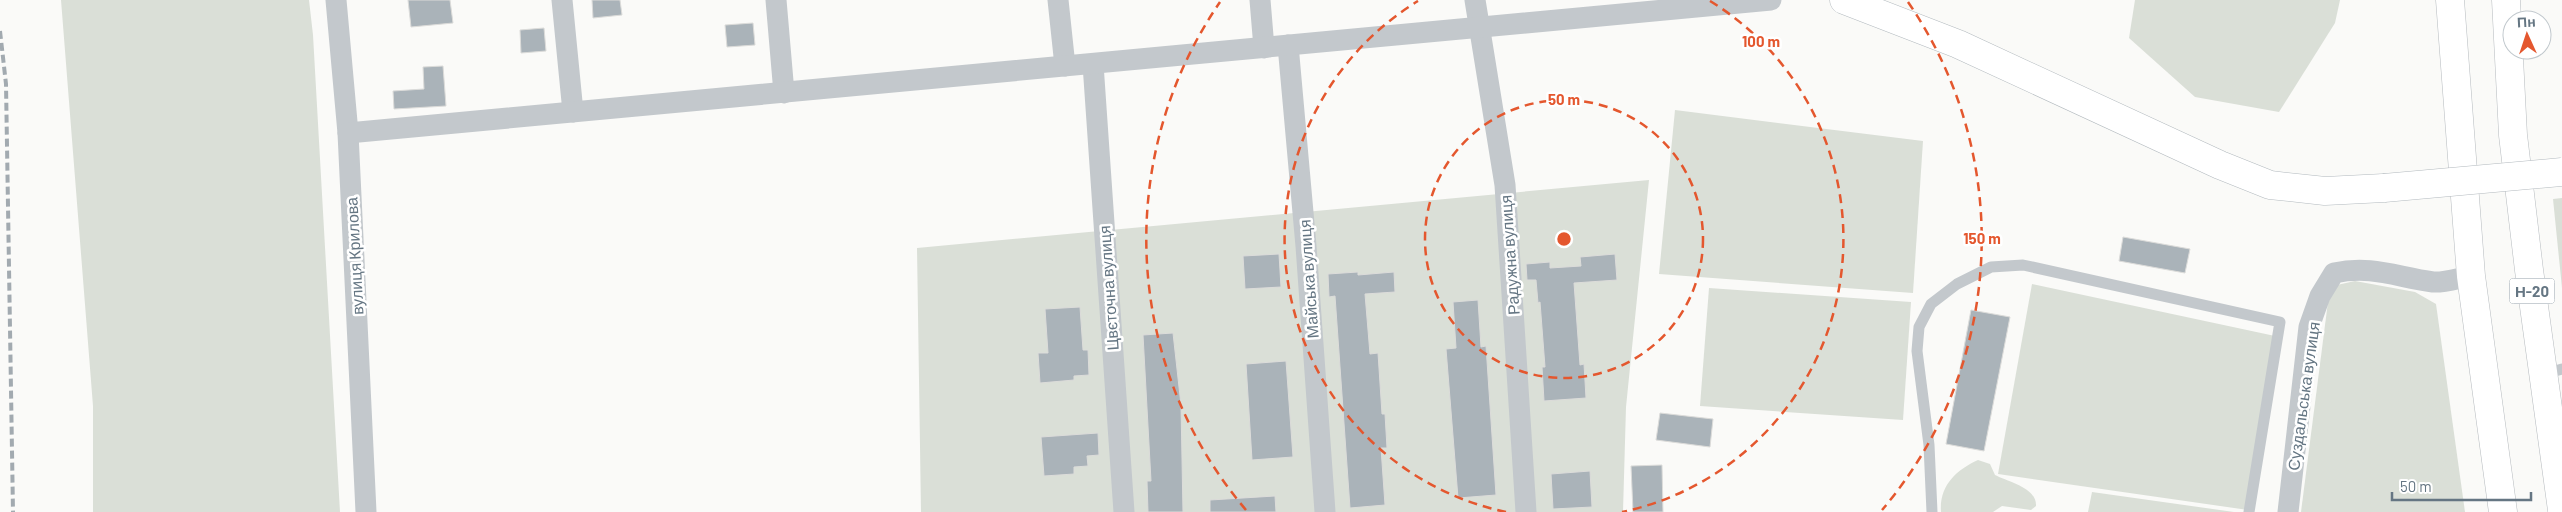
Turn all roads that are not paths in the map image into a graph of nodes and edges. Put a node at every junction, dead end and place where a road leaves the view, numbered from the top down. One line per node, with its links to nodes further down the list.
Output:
1 (336, 0): 19 (street, вулиця Крилова)
2 (562, 0): 18 (street)
3 (776, 0): 17 (street)
4 (1058, 0): 16 (street)
5 (1260, 0): 13 (street)
6 (1475, 0): 11 (street, Радужна вулиця)
7 (1771, 0): 11 (street)
8 (1844, 0): 20 (main road, bridge)
9 (2450, 0): 21 (main road)
10 (2506, 0): 24 (main road, Н-20)
11 (1479, 27): 12 (street); 28 (street, Радужна вулиця)
12 (1288, 45): 13 (street); 27 (street, Майська вулиця)
13 (1264, 48): 15 (street)
14 (2523, 60): 22 (main road)
15 (1093, 64): 16 (street); 26 (street, Цвєточна вулиця)
16 (1065, 66): 17 (street)
17 (784, 93): 18 (street)
18 (573, 112): 19 (street)
19 (348, 133): 25 (street, вулиця Крилова)
20 (2562, 172)
21 (2471, 276): 31 (street, Суздальська вулиця); 32 (main road)
22 (2558, 370): 23 (main road)
23 (2562, 416)
24 (2562, 510)
25 (366, 512)
26 (1124, 512)
27 (1325, 512)
28 (1526, 512)
29 (1932, 512): 30 (lane)
30 (2250, 512)
31 (2288, 512)
32 (2503, 512)

